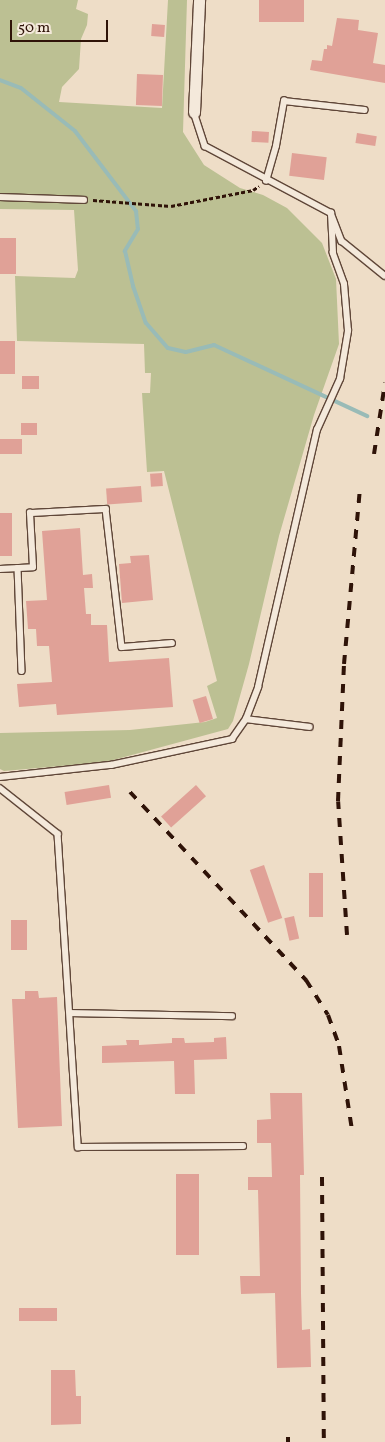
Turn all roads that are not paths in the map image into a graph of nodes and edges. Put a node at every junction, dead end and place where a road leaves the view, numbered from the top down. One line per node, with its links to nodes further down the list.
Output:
1 (199, 0): 3 (street)
2 (364, 110): 4 (lane)
3 (194, 112): 4 (lane)
4 (266, 181): 7 (lane)
5 (0, 197): 6 (lane)
6 (84, 200)
7 (330, 213): 8 (lane); 13 (lane)
8 (385, 276)
9 (18, 568): 10 (lane); 11 (lane); 12 (lane)
10 (0, 569)
11 (172, 643)
12 (22, 671)
13 (246, 718): 14 (lane); 15 (lane)
14 (310, 727)
15 (0, 777)
16 (0, 788): 17 (lane)
17 (71, 1013): 18 (lane); 19 (lane)
18 (232, 1016)
19 (243, 1146)

